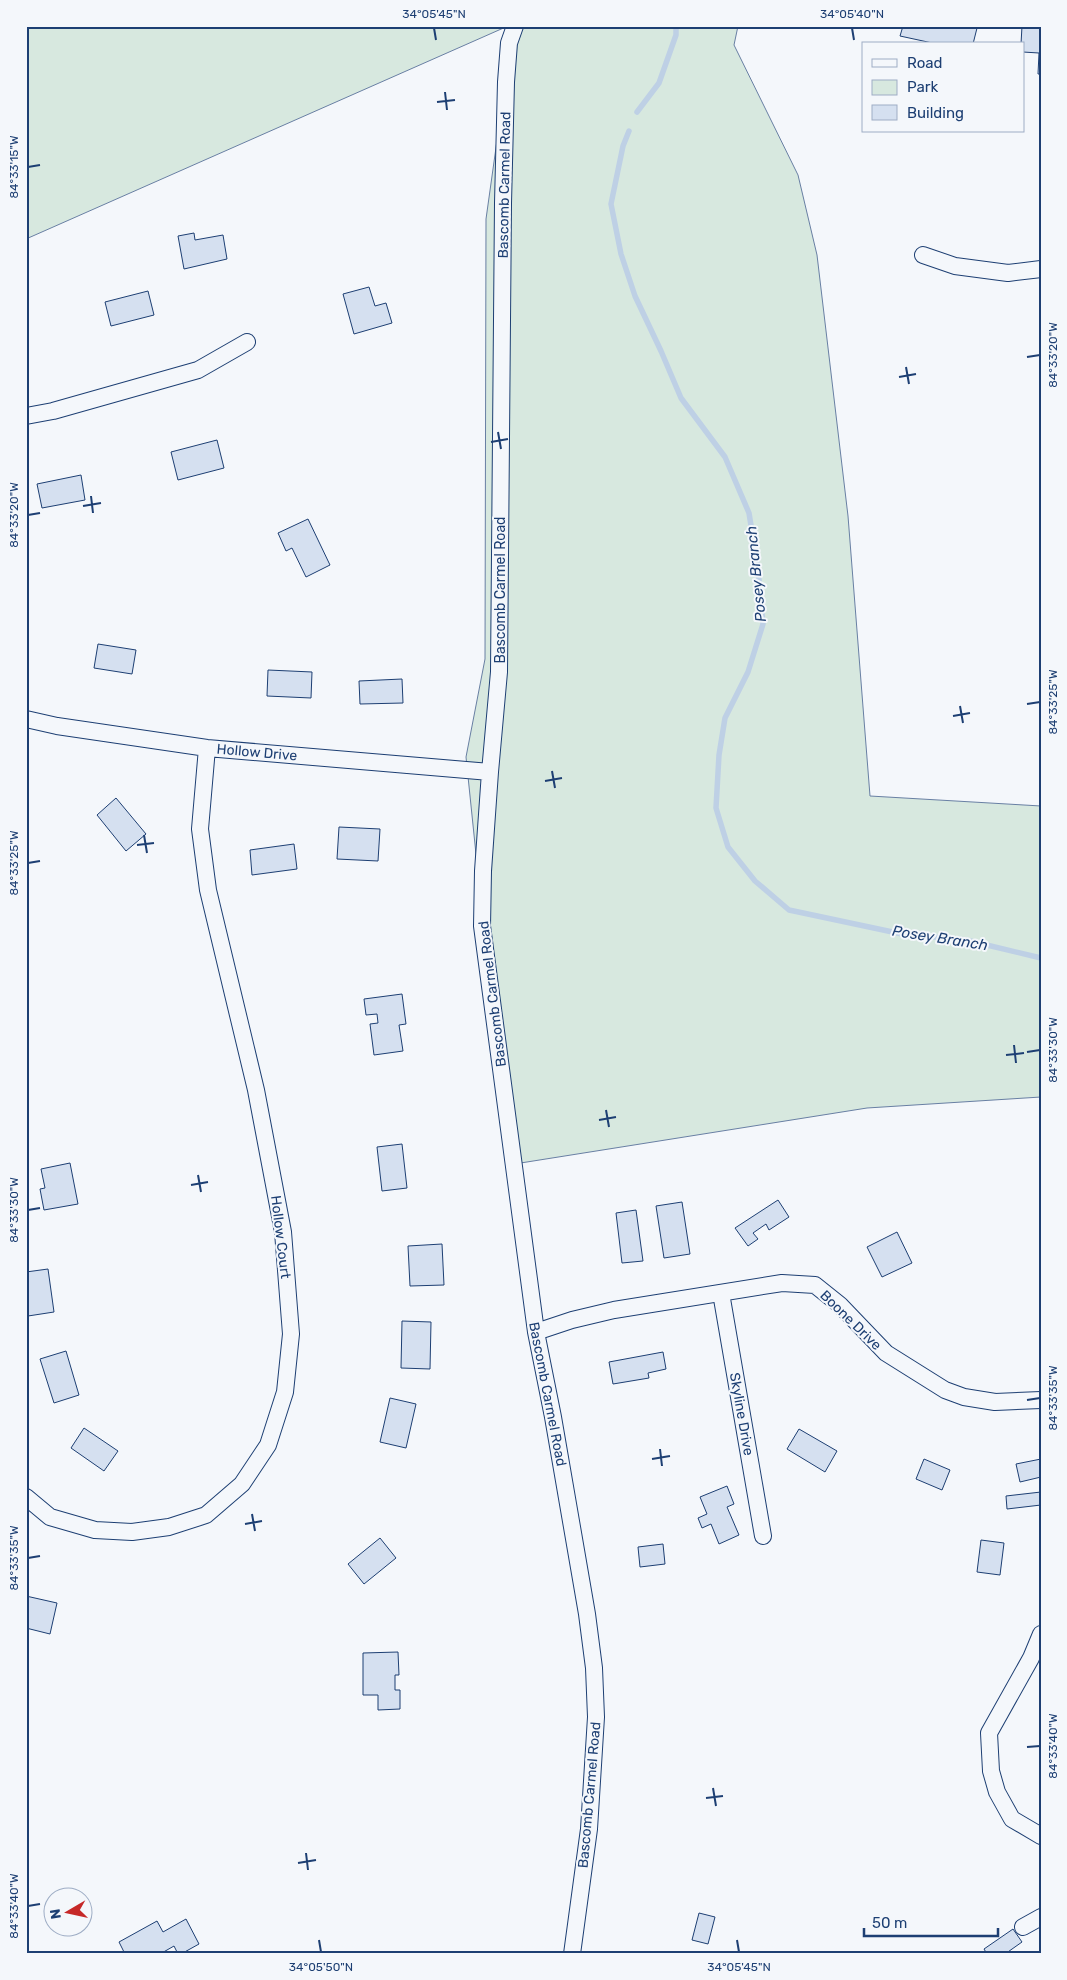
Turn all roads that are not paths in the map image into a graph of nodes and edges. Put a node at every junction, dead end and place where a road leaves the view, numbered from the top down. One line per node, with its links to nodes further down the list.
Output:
1 (515, 26): 8 (street, Bascomb Carmel Road)
2 (923, 255): 3 (street)
3 (1041, 269)
4 (247, 342): 5 (street)
5 (26, 416)
6 (26, 719): 7 (street, Hollow Drive)
7 (207, 748): 8 (street, Hollow Drive); 12 (street, Hollow Court)
8 (490, 772): 10 (street, Bascomb Carmel Road)
9 (721, 1293): 10 (street, Boone Drive); 11 (street, Boone Drive); 13 (street, Skyline Drive)
10 (536, 1332): 18 (street, Bascomb Carmel Road)
11 (1041, 1400)
12 (26, 1497)
13 (763, 1536)
14 (1041, 1634): 15 (street)
15 (1041, 1836)
16 (1041, 1917): 17 (street)
17 (1022, 1927)
18 (572, 1954)

